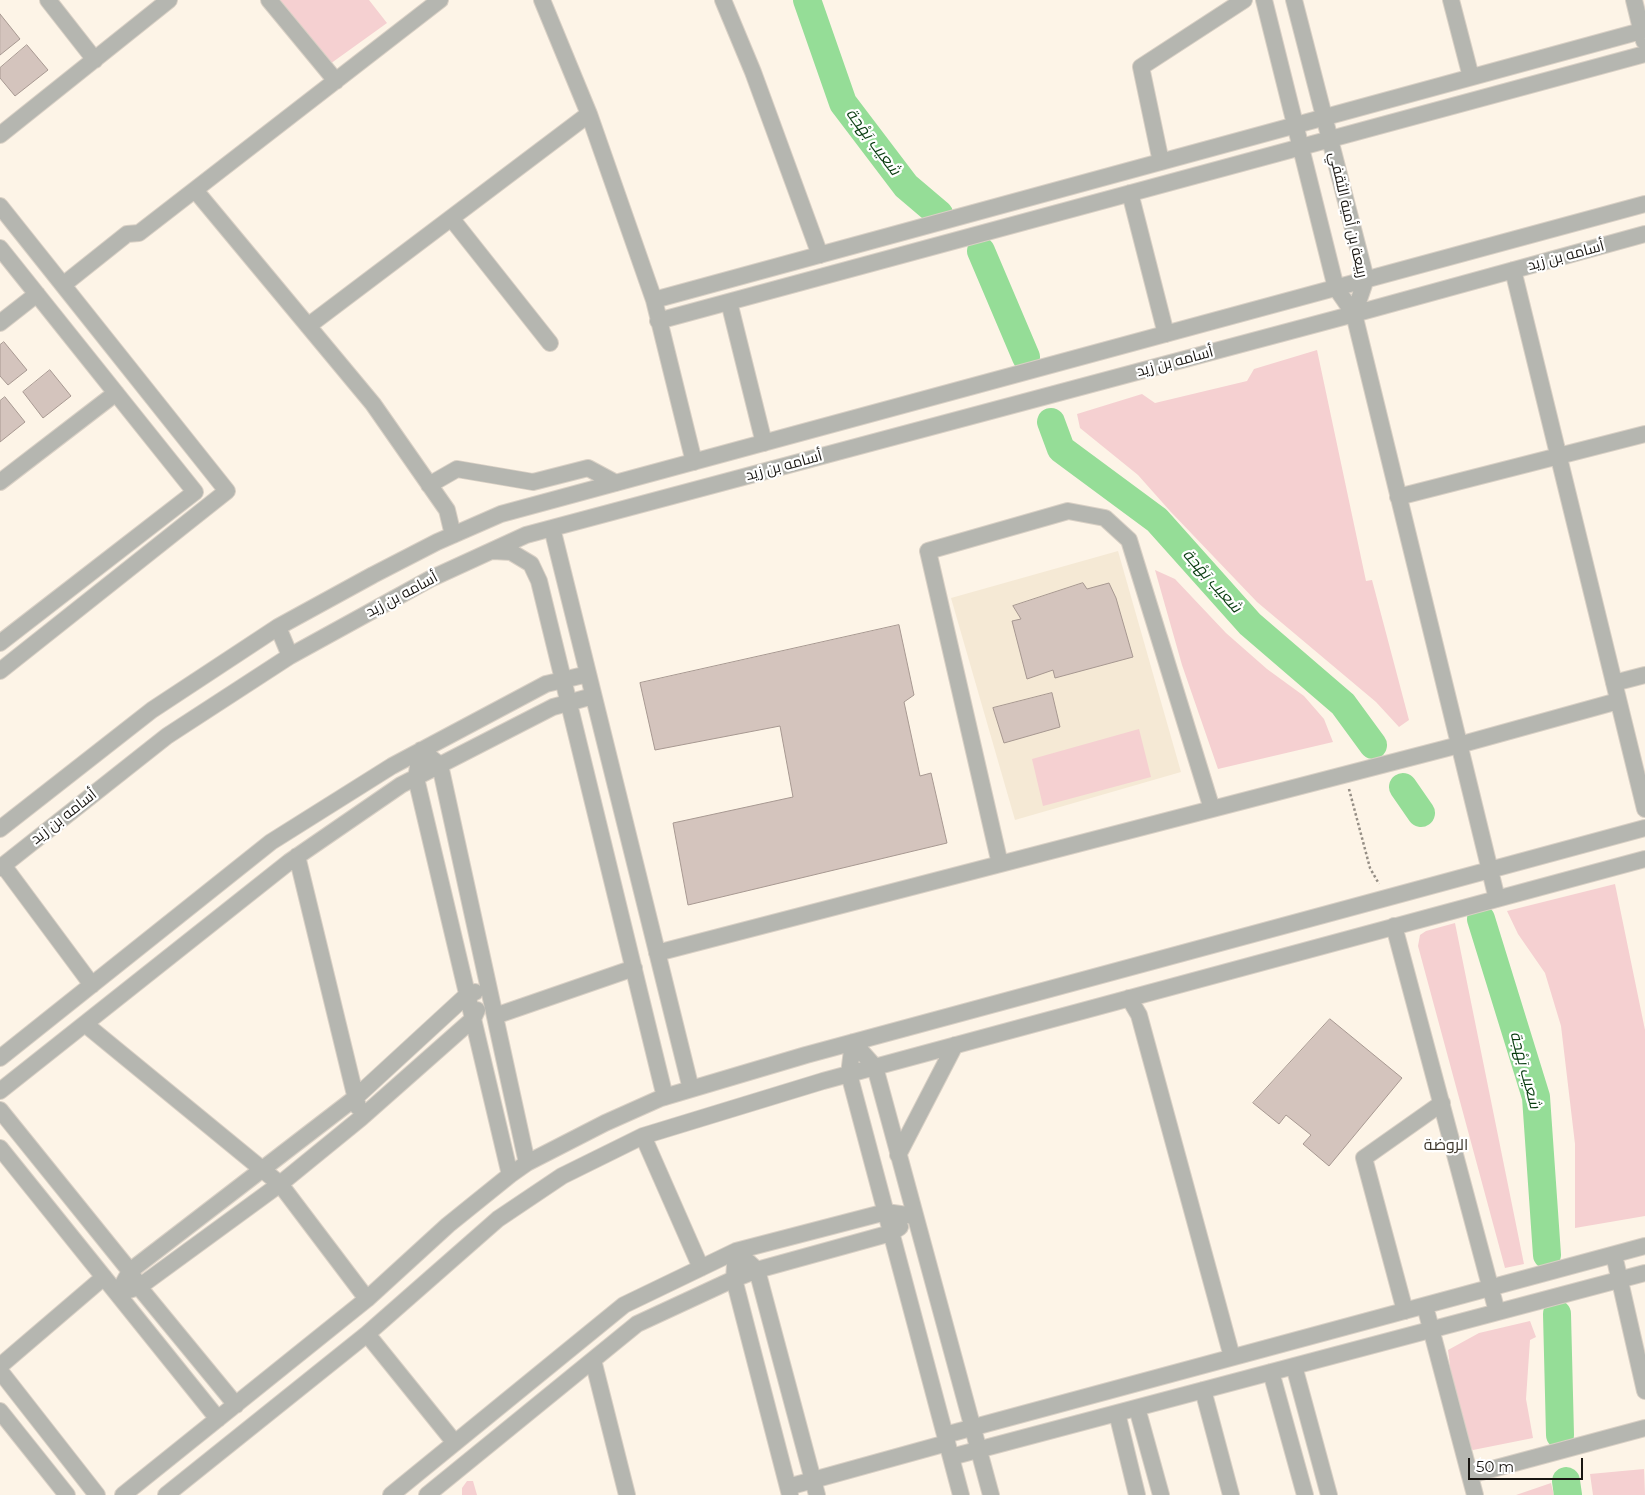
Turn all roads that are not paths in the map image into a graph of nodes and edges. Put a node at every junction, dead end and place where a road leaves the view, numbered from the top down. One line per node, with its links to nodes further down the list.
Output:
1 (48, 0): 14 (street)
2 (169, 0): 14 (street)
3 (269, 0): 16 (street)
4 (440, 0): 16 (street)
5 (542, 0): 17 (street)
6 (723, 0): 31 (street)
7 (1244, 0): 23 (street)
8 (1264, 0): 19 (street, ربيعة بن أمية الثقفي)
9 (1294, 0): 18 (street, ربيعة بن أمية الثقفي)
10 (1451, 0): 15 (street)
11 (1634, 0): 12 (street)
12 (1644, 34): 15 (street)
13 (1645, 54): 21 (street)
14 (94, 60): 20 (street)
15 (1470, 77): 18 (street)
16 (336, 81): 24 (street)
17 (589, 114): 28 (street); 37 (street)
18 (1325, 117): 19 (street); 21 (street, ربيعة بن أمية الثقفي)
19 (1295, 125): 22 (street, ربيعة بن أمية الثقفي); 23 (street)
20 (0, 135)
21 (1331, 140): 22 (street); 33 (street, ربيعة بن أمية الثقفي)
22 (1301, 148): 25 (street); 35 (street, ربيعة بن أمية الثقفي)
23 (1161, 162): 31 (street)
24 (195, 190): 34 (street); 42 (street)
25 (1130, 193): 38 (street); 43 (street)
26 (1645, 204): 33 (street, أسامه بن زيد)
27 (0, 206): 34 (street)
28 (451, 218): 42 (street); 44 (street)
29 (1645, 234): 32 (street, أسامه بن زيد)
30 (0, 248): 36 (street)
31 (820, 255): 37 (street)
32 (1513, 270): 39 (street, أسامه بن زيد); 48 (street)
33 (1366, 279): 35 (street, أسامه بن زيد); 39 (street, ربيعة بن أمية الثقفي)
34 (63, 285): 60 (street)
35 (1336, 288): 39 (street, ربيعة بن أمية الثقفي); 43 (street, أسامه بن زيد)
36 (37, 294): 41 (street); 45 (street)
37 (654, 300): 40 (street)
38 (728, 302): 40 (street); 47 (street)
39 (1354, 314): 53 (street); 54 (street, أسامه بن زيد)
40 (658, 320): 49 (street)
41 (0, 323)
42 (308, 326): 52 (street)
43 (1166, 334): 47 (street, أسامه بن زيد)
44 (550, 343)
45 (116, 394): 50 (street); 58 (street)
46 (1645, 434): 48 (street)
47 (764, 443): 49 (street, أسامه بن زيد)
48 (1558, 456): 53 (street); 64 (street)
49 (694, 462): 51 (street, أسامه بن زيد)
50 (0, 482)
51 (616, 483): 52 (street); 55 (street, أسامه بن زيد)
52 (429, 485): 55 (street)
53 (1398, 497): 68 (street)
54 (552, 528): 56 (street, أسامه بن زيد); 61 (street)
55 (453, 535): 57 (street, أسامه بن زيد)
56 (491, 551): 59 (street, أسامه بن زيد); 63 (street)
57 (278, 627): 59 (street); 75 (street, أسامه بن زيد)
58 (0, 643)
59 (290, 656): 79 (street, أسامه بن زيد)
60 (0, 671)
61 (588, 674): 63 (street); 65 (street)
62 (1645, 675): 64 (street)
63 (563, 680): 67 (street); 69 (street)
64 (1614, 683): 66 (street)
65 (593, 696): 67 (street); 83 (street)
66 (1618, 701): 68 (street); 73 (street)
67 (569, 703): 70 (street); 84 (street)
68 (1459, 745): 72 (street); 80 (street)
69 (421, 750): 70 (street); 71 (street); 85 (street)
70 (440, 765): 71 (street); 86 (street)
71 (416, 778): 76 (street); 87 (street)
72 (1212, 809): 78 (street); 78 (street)
73 (1645, 809)
74 (1645, 828): 80 (street)
75 (0, 829)
76 (297, 856): 91 (street); 100 (street)
77 (1645, 858): 81 (street)
78 (1000, 864): 83 (street)
79 (2, 866): 85 (street)
80 (1489, 871): 81 (street); 92 (street)
81 (1497, 898): 82 (street)
82 (1394, 926): 88 (street); 101 (street)
83 (657, 953): 97 (street)
84 (634, 968): 89 (street); 99 (street)
85 (92, 985): 94 (street)
86 (488, 987): 87 (street); 89 (street); 90 (street)
87 (467, 995): 90 (street); 100 (street)
88 (1129, 998): 93 (street); 133 (street)
89 (494, 1016): 107 (street)
90 (473, 1019): 103 (street); 109 (street)
91 (85, 1024): 98 (street); 108 (street)
92 (853, 1042): 95 (street); 96 (street); 97 (street)
93 (955, 1045): 95 (street); 106 (street)
94 (0, 1058)
95 (875, 1067): 96 (street); 106 (street)
96 (849, 1074): 104 (street); 111 (street)
97 (690, 1089): 99 (street)
98 (0, 1091)
99 (665, 1097): 107 (street)
100 (355, 1098): 103 (street); 108 (street)
101 (1442, 1103): 125 (street); 129 (street)
102 (0, 1110): 119 (street)
103 (361, 1118): 110 (street)
104 (643, 1136): 117 (street); 132 (street)
105 (0, 1148): 121 (street)
106 (898, 1154): 112 (street)
107 (527, 1163): 109 (street)
108 (262, 1169): 110 (street); 119 (street)
109 (510, 1175): 127 (street)
110 (280, 1184): 124 (street); 127 (street)
111 (886, 1212): 112 (street); 113 (street); 115 (street)
112 (914, 1216): 113 (street); 146 (street)
113 (891, 1233): 118 (street); 149 (street)
114 (1645, 1246): 116 (street)
115 (736, 1251): 117 (street); 118 (street); 122 (street)
116 (1614, 1254): 123 (street); 125 (street)
117 (701, 1268): 148 (street)
118 (757, 1270): 122 (street); 152 (street)
119 (130, 1271): 124 (street); 126 (street)
120 (1645, 1273): 123 (street)
121 (104, 1277): 126 (street); 135 (street)
122 (734, 1279): 134 (street); 153 (street)
123 (1619, 1280): 130 (street); 140 (street)
124 (139, 1287): 126 (street); 141 (street)
125 (1491, 1288): 128 (street); 130 (street)
126 (118, 1293): 145 (street)
127 (367, 1299): 141 (street)
128 (1425, 1306): 129 (street); 131 (street)
129 (1405, 1311): 133 (street)
130 (1497, 1312): 131 (street)
131 (1431, 1330): 136 (street); 151 (street)
132 (367, 1334): 148 (street); 157 (street)
133 (1232, 1357): 146 (street)
134 (593, 1360): 159 (street); 160 (street)
135 (0, 1366)
136 (1294, 1366): 138 (street); 167 (street)
137 (0, 1371): 155 (street)
138 (1271, 1372): 139 (street); 166 (street)
139 (1203, 1390): 142 (street); 165 (street)
140 (1645, 1391)
141 (236, 1405): 145 (street)
142 (1138, 1408): 144 (street); 164 (street)
143 (0, 1411): 154 (street)
144 (1117, 1413): 150 (street); 163 (street)
145 (218, 1419): 156 (street)
146 (972, 1427): 149 (street); 150 (street)
147 (1645, 1428): 151 (street)
148 (455, 1443): 158 (street)
149 (948, 1445): 150 (street); 152 (street); 161 (street)
150 (978, 1450): 162 (street)
151 (1470, 1475): 168 (street)
152 (815, 1488): 153 (street)
153 (789, 1491)
154 (66, 1495)
155 (97, 1495)
156 (124, 1495)
157 (166, 1495)
158 (391, 1495)
159 (427, 1495)
160 (627, 1495)
161 (961, 1495)
162 (991, 1495)
163 (1137, 1495)
164 (1161, 1495)
165 (1231, 1495)
166 (1305, 1495)
167 (1329, 1495)
168 (1475, 1495)

